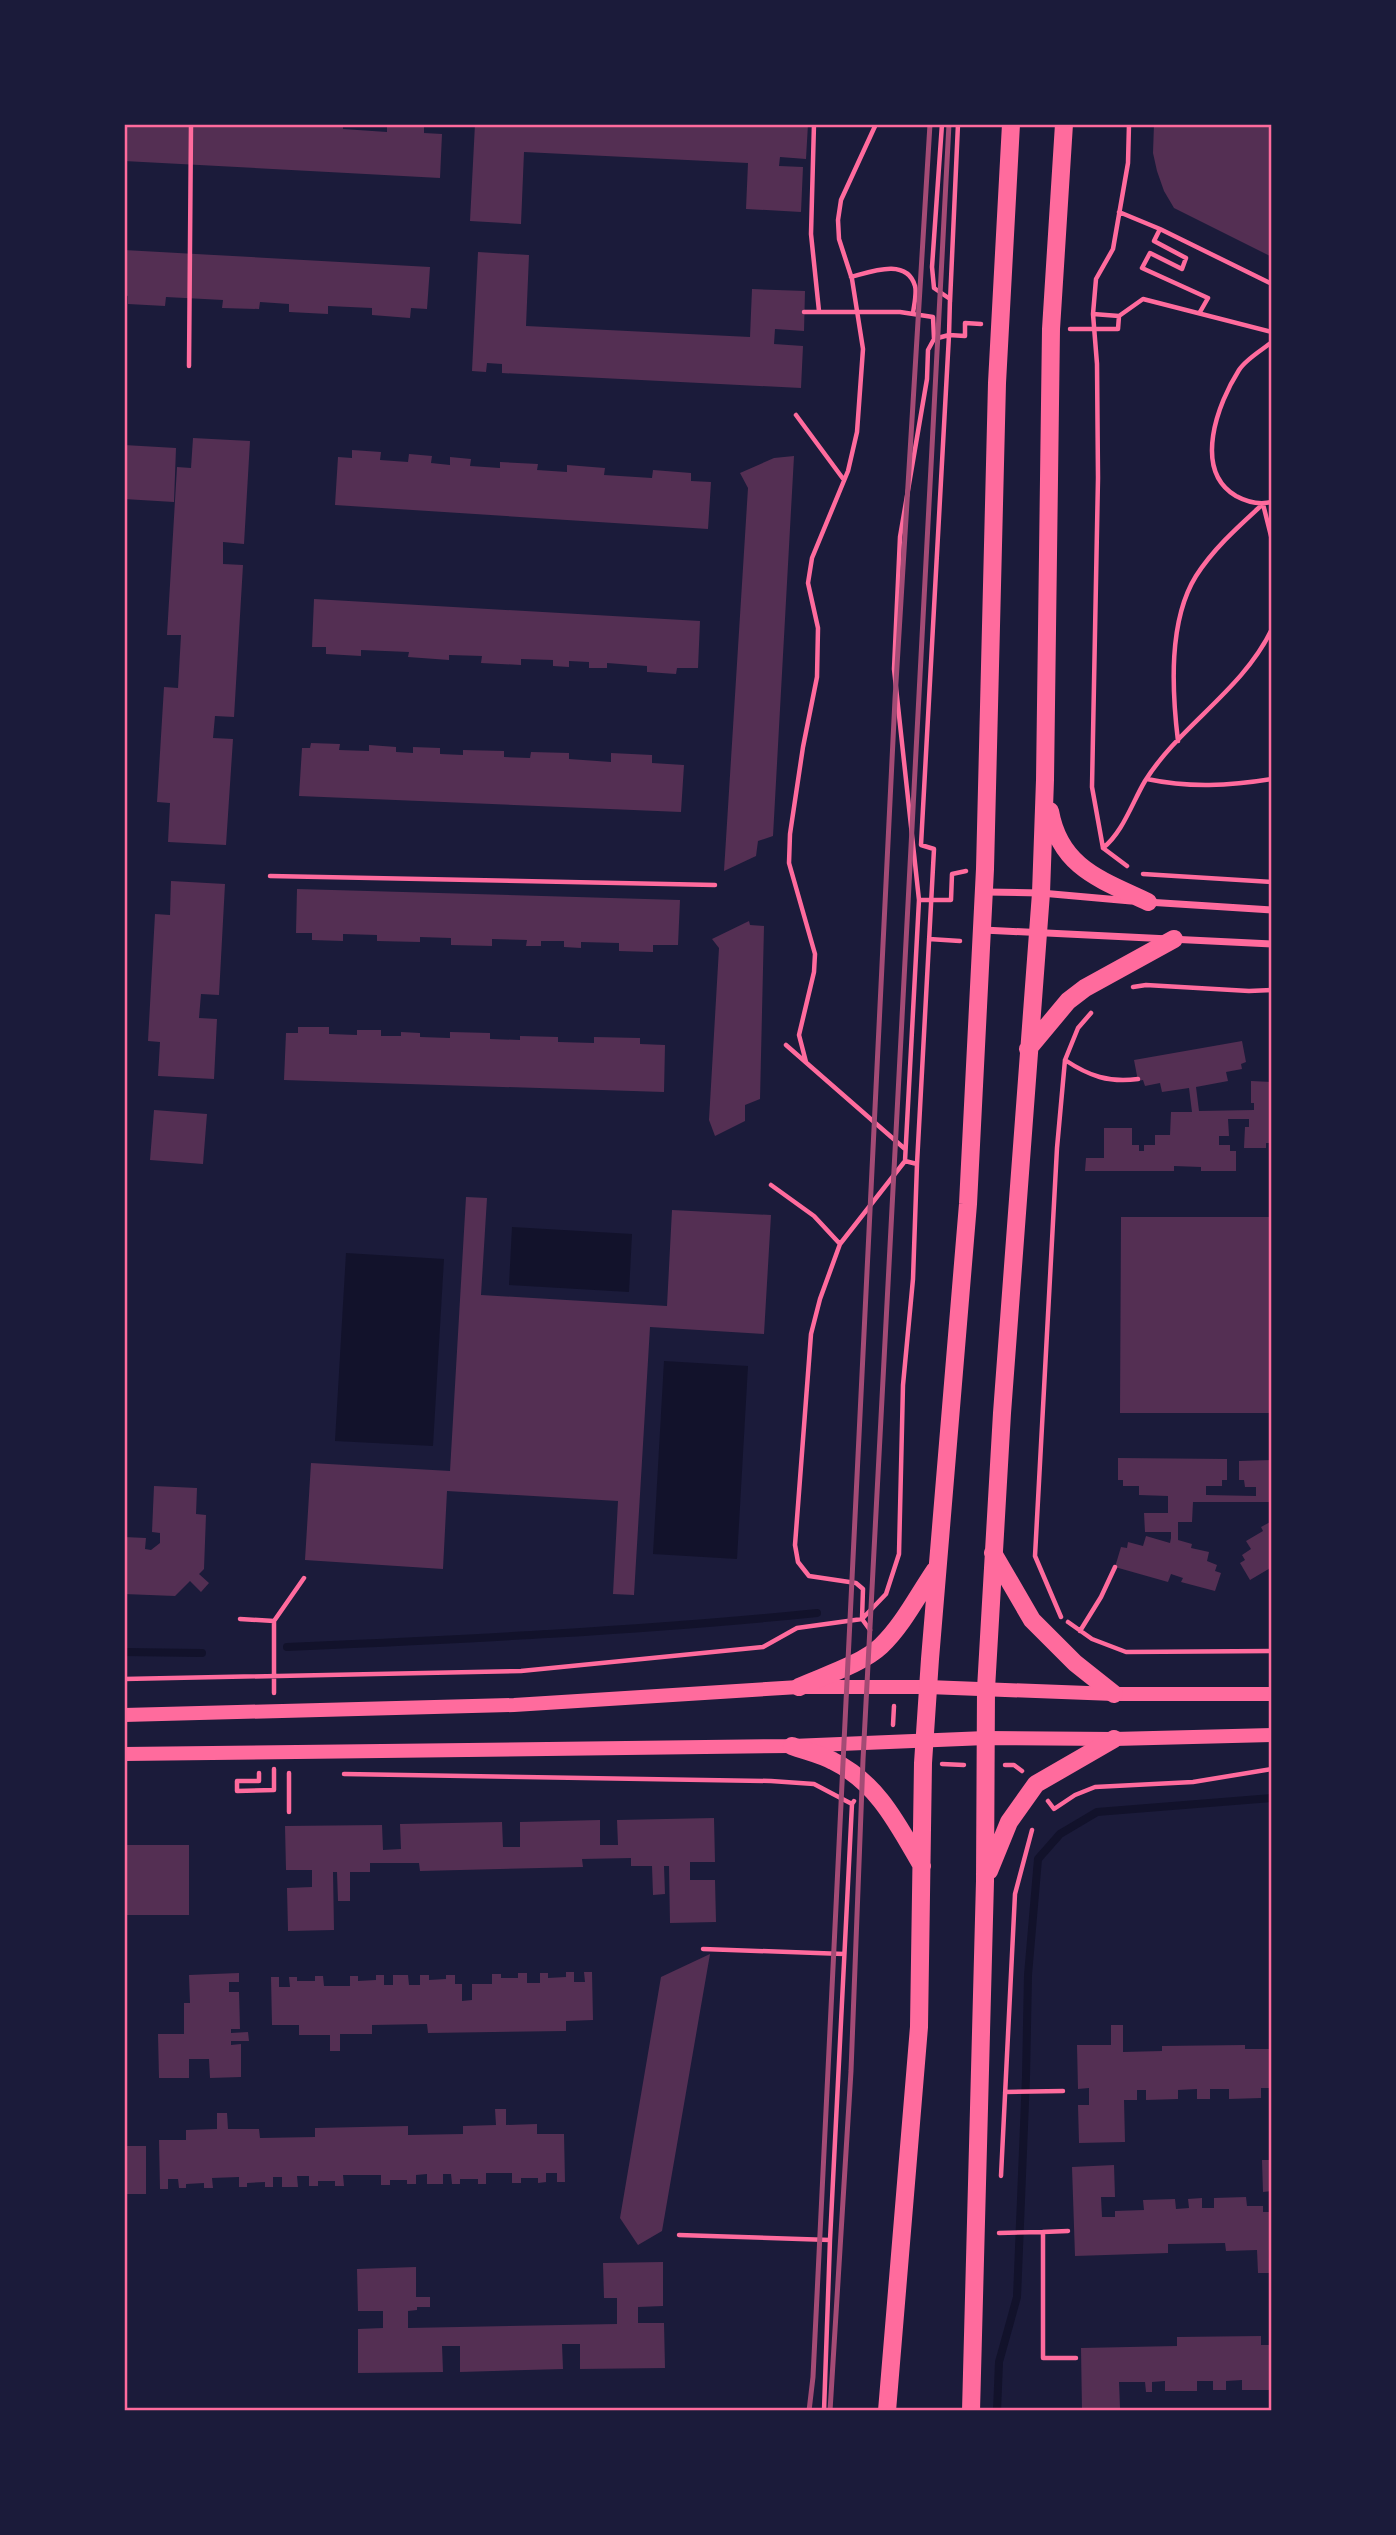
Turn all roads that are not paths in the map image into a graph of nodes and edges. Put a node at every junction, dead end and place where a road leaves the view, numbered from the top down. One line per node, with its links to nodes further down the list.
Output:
1 (1011, 124): 4 (main road)
2 (1064, 124): 3 (main road)
3 (1045, 780): 5 (main road); 6 (main road)
4 (984, 892): 5 (street); 9 (main road)
5 (1041, 893): 6 (street); 8 (main road)
6 (1148, 902): 7 (street)
7 (1272, 910)
8 (1038, 933): 9 (street); 10 (street); 12 (main road)
9 (982, 936): 14 (main road)
10 (1174, 939): 11 (street); 12 (main road)
11 (1272, 944)
12 (1028, 1050): 13 (main road)
13 (993, 1553): 17 (main road); 18 (main road)
14 (937, 1568): 15 (main road); 16 (main road)
15 (799, 1687): 16 (main road); 20 (main road)
16 (928, 1687): 17 (main road); 23 (main road)
17 (986, 1689): 18 (main road); 22 (main road)
18 (1114, 1694): 19 (main road)
19 (1272, 1694)
20 (124, 1715)
21 (1272, 1735): 24 (main road)
22 (986, 1738): 23 (main road); 24 (main road); 28 (main road)
23 (925, 1740): 25 (main road); 27 (main road)
24 (1114, 1740): 28 (main road)
25 (792, 1746): 26 (main road); 27 (main road)
26 (124, 1754)
27 (923, 1869): 29 (main road)
28 (985, 1881): 30 (main road)
29 (887, 2411)
30 (971, 2411)

